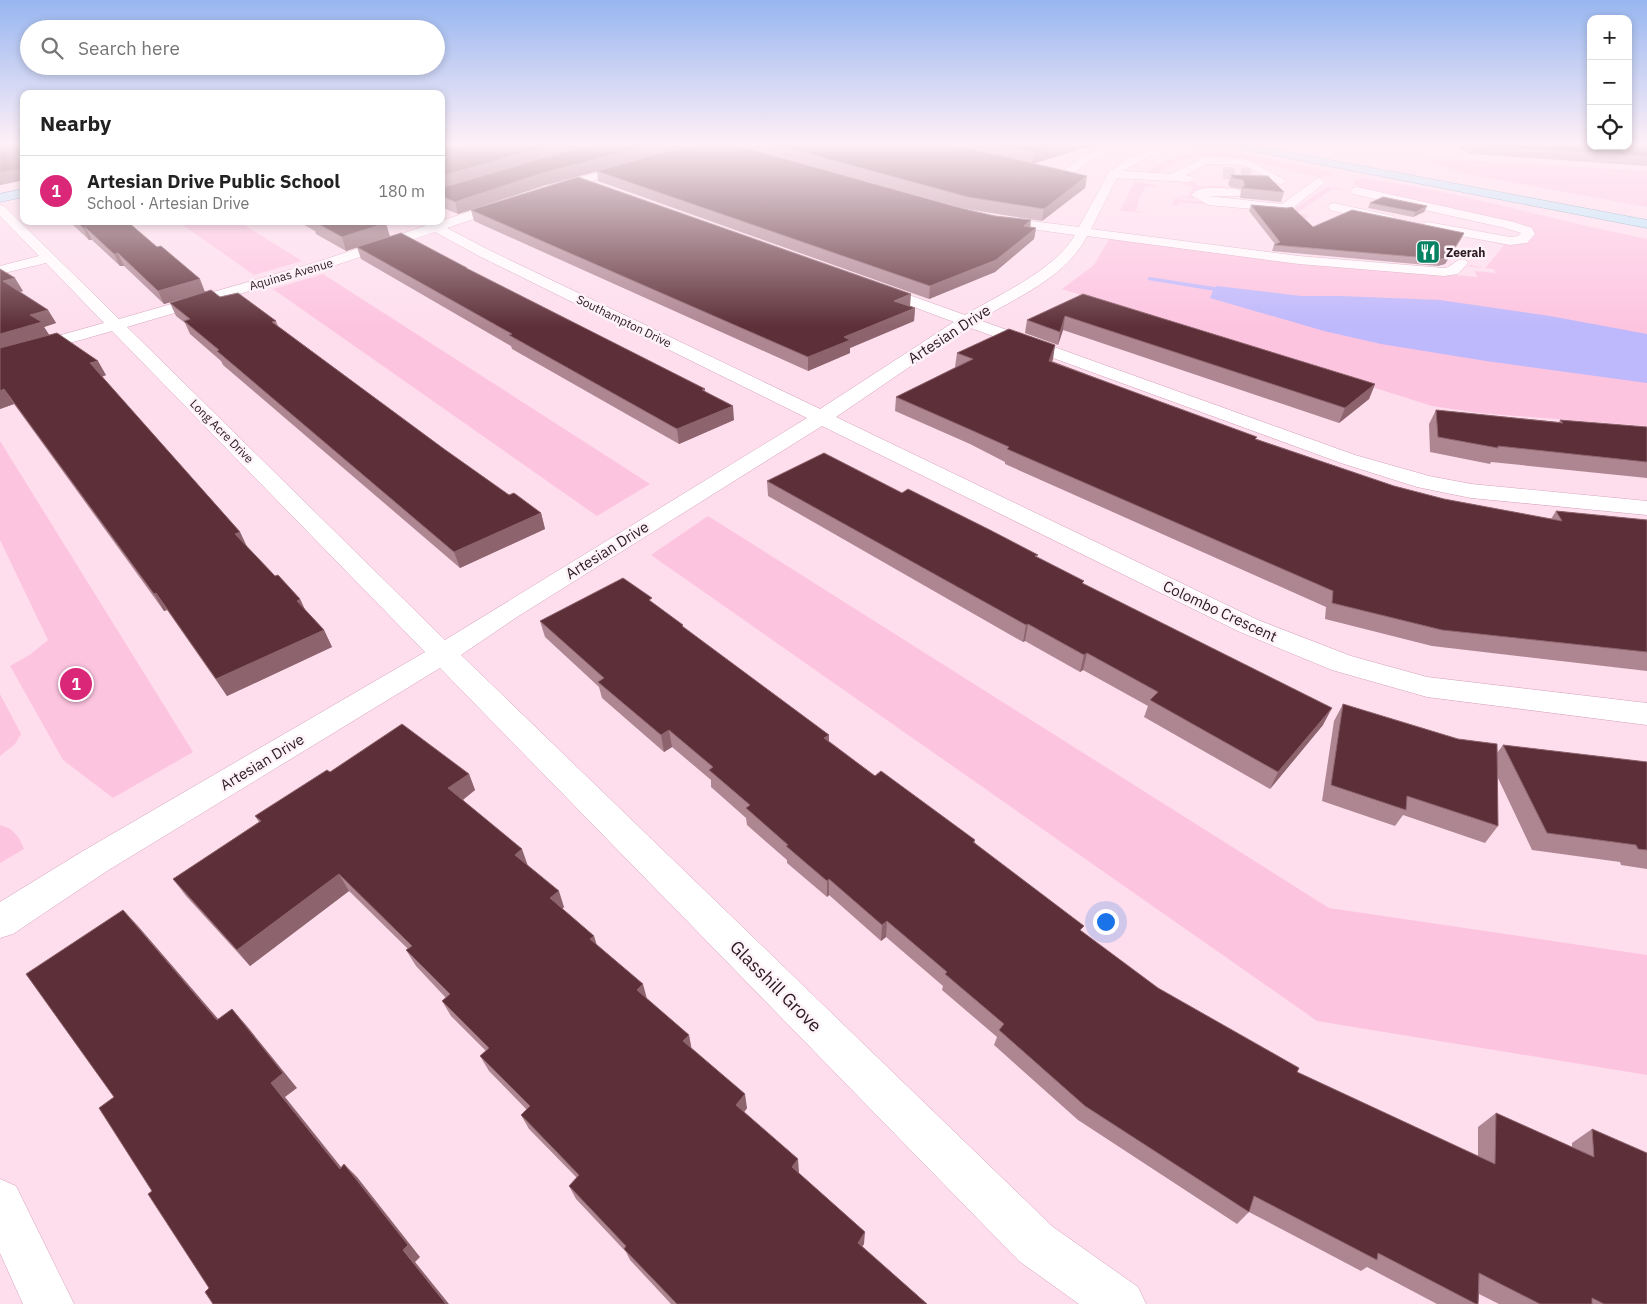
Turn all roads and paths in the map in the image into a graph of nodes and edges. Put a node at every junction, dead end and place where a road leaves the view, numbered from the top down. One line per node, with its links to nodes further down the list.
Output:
1 (496, 206): 12 (street, Aquinas Avenue)
2 (1095, 206): 18 (street, Artesian Drive)
3 (1251, 206): 4 (street)
4 (1287, 206)
5 (1423, 206): 17 (street)
6 (1553, 206): 14 (main road)
7 (1609, 206): 10 (main road)
8 (1334, 207): 13 (street)
9 (0, 209): 19 (street, Long Acre Drive)
10 (1647, 213)
11 (979, 218): 18 (street)
12 (445, 220)
13 (1401, 221)
14 (1647, 224)
15 (429, 225): 24 (street, Aquinas Avenue)
16 (434, 225): 26 (street, Southampton Drive)
17 (1420, 225)
18 (1084, 233): 20 (street); 23 (street, Artesian Drive)
19 (49, 258): 21 (street); 24 (street, Long Acre Drive)
20 (1461, 263)
21 (0, 270)
22 (859, 282): 23 (street)
23 (967, 320): 26 (street, Artesian Drive); 27 (street)
24 (116, 324): 25 (street, Aquinas Avenue); 28 (street, Long Acre Drive)
25 (0, 358)
26 (822, 417): 28 (street, Artesian Drive); 29 (street, Colombo Crescent)
27 (1647, 508)
28 (443, 654): 30 (street, Artesian Drive); 33 (street, Glasshill Grove)
29 (1647, 714)
30 (0, 922)
31 (0, 1202): 32 (street)
32 (49, 1304)
33 (1122, 1304)

